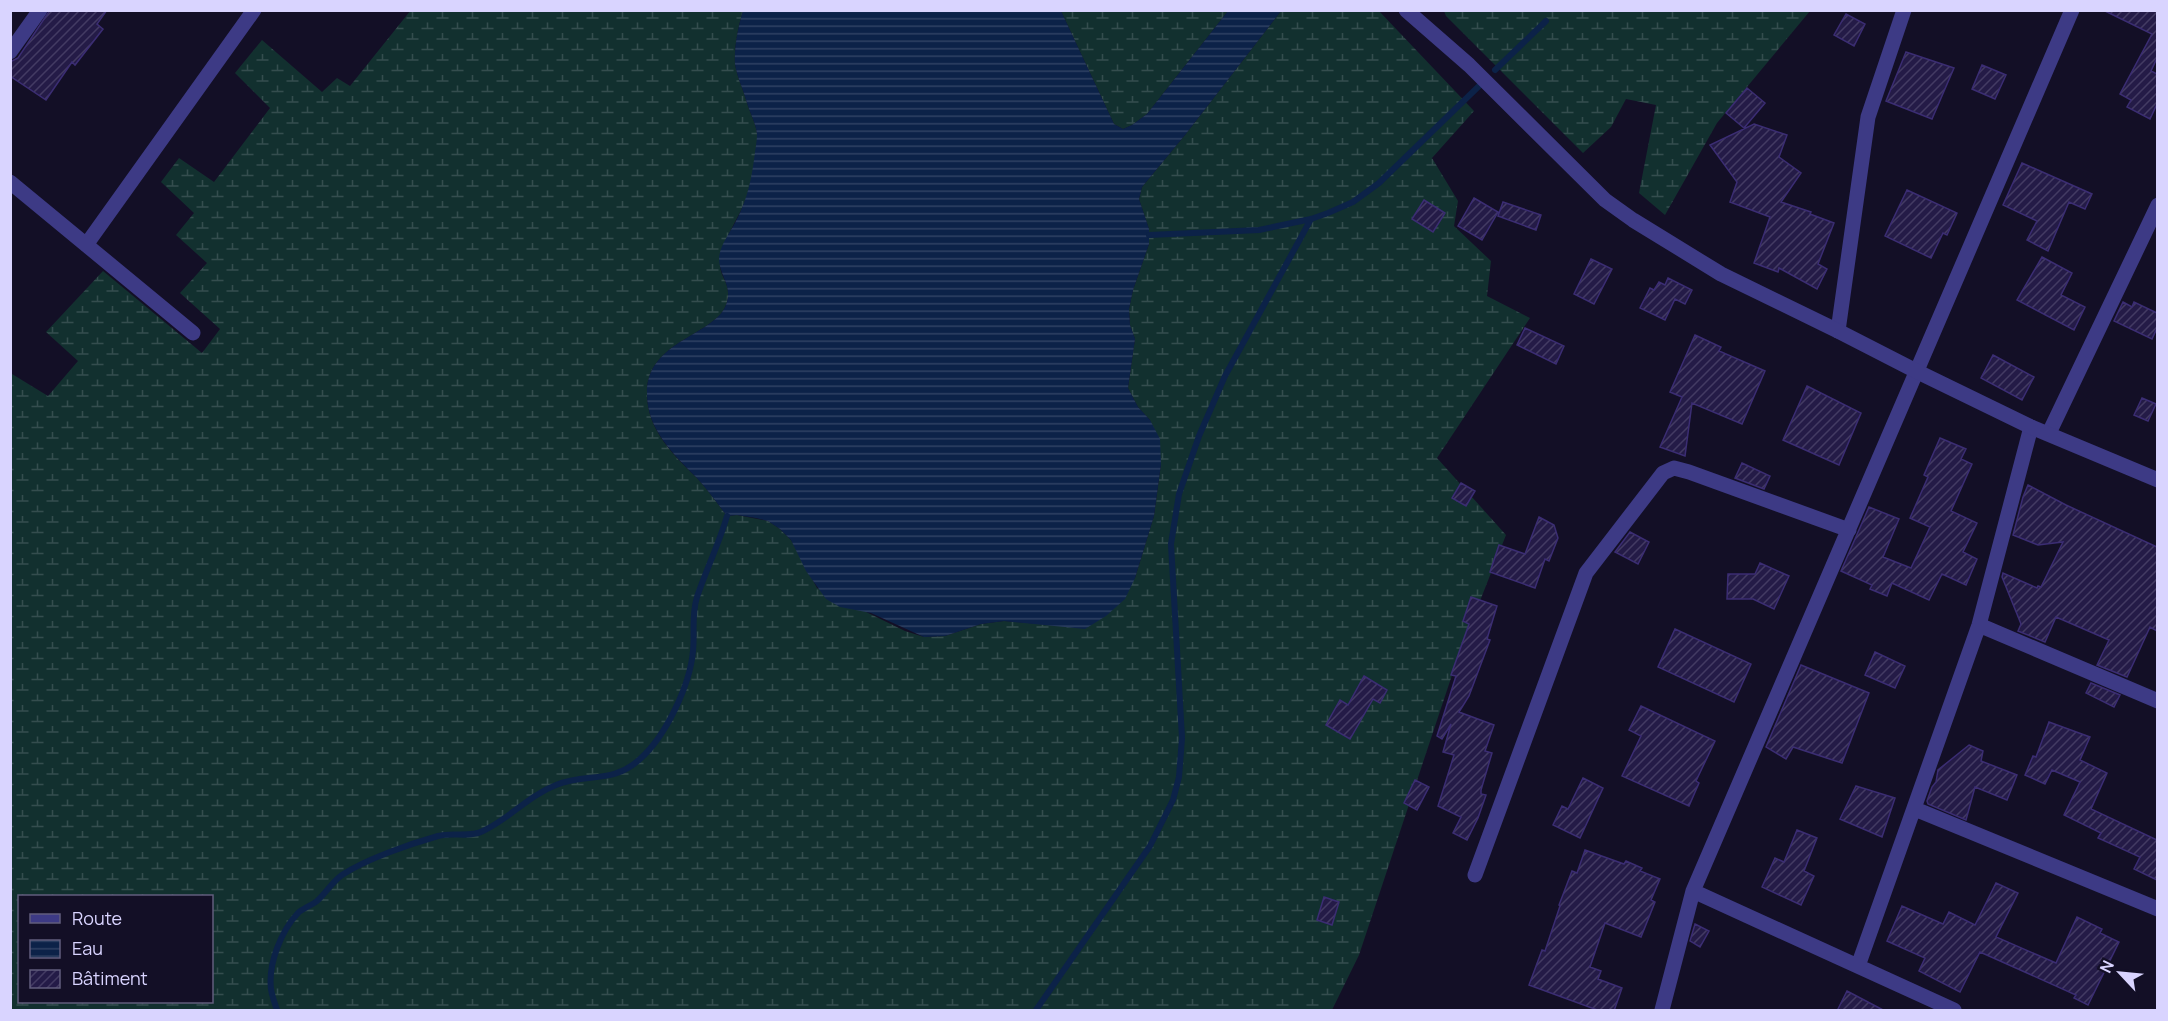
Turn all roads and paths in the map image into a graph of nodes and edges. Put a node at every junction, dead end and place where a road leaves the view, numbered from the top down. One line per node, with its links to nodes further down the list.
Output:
1 (40, 10): 6 (street)
2 (254, 10): 9 (street)
3 (1407, 10): 10 (street)
4 (1904, 10): 10 (street)
5 (2072, 10): 12 (street)
6 (10, 52)
7 (10, 182): 9 (street)
8 (2157, 205): 14 (street)
9 (86, 244): 11 (street)
10 (1838, 331): 12 (street)
11 (193, 333)
12 (1917, 372): 13 (street); 16 (street)
13 (2031, 427): 14 (street); 17 (street)
14 (2049, 434): 15 (street)
15 (2157, 480)
16 (1850, 530): 20 (street); 21 (street)
17 (1979, 625): 18 (street); 19 (street)
18 (2157, 701)
19 (1915, 809): 22 (street); 23 (street)
20 (1475, 875)
21 (1693, 891): 23 (street); 24 (street)
22 (2157, 909)
23 (1858, 966): 25 (street)
24 (1662, 1011)
25 (1954, 1011)

